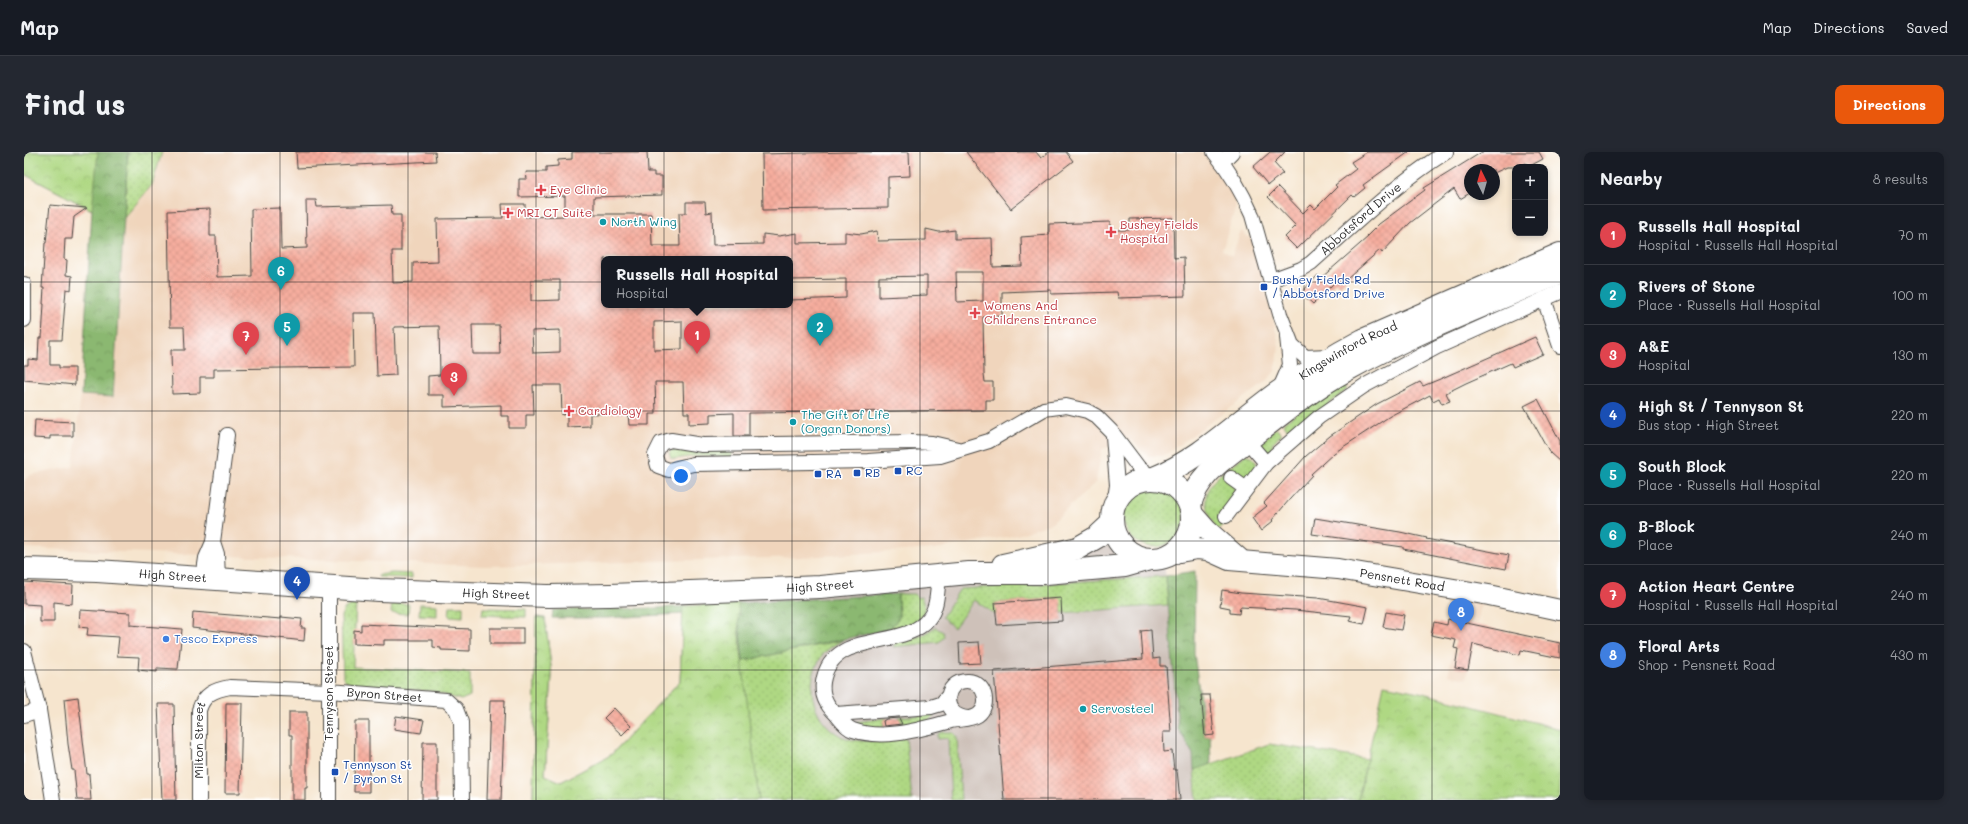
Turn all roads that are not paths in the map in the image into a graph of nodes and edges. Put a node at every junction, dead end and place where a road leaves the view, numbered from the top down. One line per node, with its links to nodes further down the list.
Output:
1 (1232, 152): 3 (street)
2 (1446, 152): 6 (street, Abbotsford Drive)
3 (1218, 157): 6 (street)
4 (1560, 254): 13 (main road, Kingswinford Road)
5 (1560, 273): 17 (main road, Kingswinford Road)
6 (1271, 280): 11 (street)
7 (24, 284): 10 (street)
8 (1560, 292): 9 (street)
9 (1544, 299): 12 (street); 19 (street)
10 (24, 320)
11 (1286, 329): 13 (street); 14 (street)
12 (1560, 346)
13 (1333, 356): 14 (main road, Kingswinford Road)
14 (1277, 393): 20 (main road, Kingswinford Road)
15 (227, 435): 32 (street)
16 (1113, 436): 18 (street); 20 (street); 25 (street)
17 (1247, 441): 19 (street); 23 (main road, Kingswinford Road)
18 (958, 449): 18 (street)
19 (1266, 463): 22 (street)
20 (1154, 478): 23 (main road); 25 (main road)
21 (1231, 478): 22 (street)
22 (1245, 488): 24 (street)
23 (1191, 509): 26 (main road); 28 (street)
24 (1226, 516)
25 (1112, 518): 27 (main road); 30 (main road, High Street)
26 (1174, 553): 27 (main road); 28 (street, Pensnett Road)
27 (1150, 559): 30 (main road, High Street)
28 (1242, 561): 34 (street, Pensnett Road)
29 (24, 569): 32 (main road, High Street)
30 (969, 574): 31 (main road, High Street)
31 (939, 576): 33 (main road, High Street); 40 (street)
32 (210, 578): 33 (main road, High Street)
33 (329, 586): 37 (street, Tennyson Street)
34 (1560, 610)
35 (24, 651): 39 (street)
36 (218, 689): 37 (street, Byron Street); 44 (street, Milton Street)
37 (329, 691): 45 (street, Tennyson Street); 46 (street, Byron Street)
38 (948, 696): 40 (street); 42 (street); 42 (street)
39 (39, 710): 41 (street); 43 (street)
40 (836, 714): 42 (street)
41 (24, 715)
42 (968, 718)
43 (53, 800)
44 (199, 800)
45 (330, 800)
46 (462, 800)

